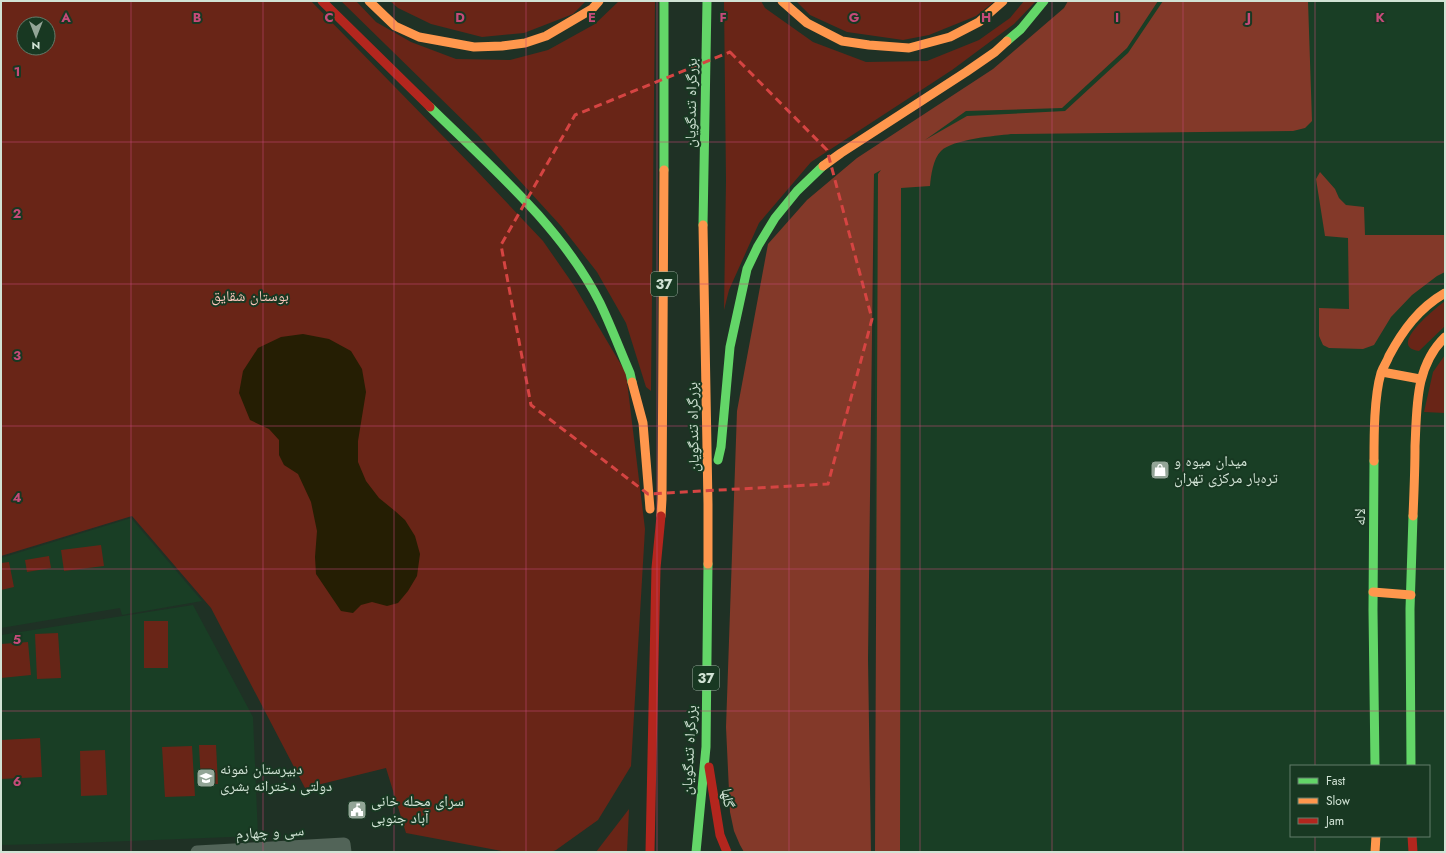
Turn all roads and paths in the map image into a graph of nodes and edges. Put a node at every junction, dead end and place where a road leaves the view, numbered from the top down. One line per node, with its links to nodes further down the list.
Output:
1 (322, 1): 14 (main road)
2 (369, 1): 3 (main road)
3 (599, 1)
4 (664, 1): 14 (main road, بزرگراه تندگویان / 37)
5 (707, 1): 13 (main road, بزرگراه تندگویان / 37)
6 (782, 1): 7 (main road)
7 (1003, 1)
8 (1044, 1): 13 (main road)
9 (1445, 293): 11 (main road, لاله)
10 (1445, 337): 12 (main road)
11 (1382, 372): 12 (main road); 15 (main road, لاله)
12 (1420, 379): 16 (main road)
13 (708, 504): 17 (main road, بزرگراه تندگویان / 37)
14 (656, 568): 24 (main road, بزرگراه تندگویان / 37)
15 (1373, 592): 16 (main road); 18 (main road, لاله)
16 (1410, 595): 19 (main road)
17 (706, 747): 25 (main road, بزرگراه تندگویان / 37); 26 (main road, گلها)
18 (1375, 765)
19 (1411, 765)
20 (1376, 837): 27 (main road)
21 (1412, 837): 28 (main road)
22 (344, 848): 23 (street, سی و چهارم)
23 (197, 852)
24 (650, 852)
25 (696, 852)
26 (727, 852)
27 (1375, 852)
28 (1413, 852)

